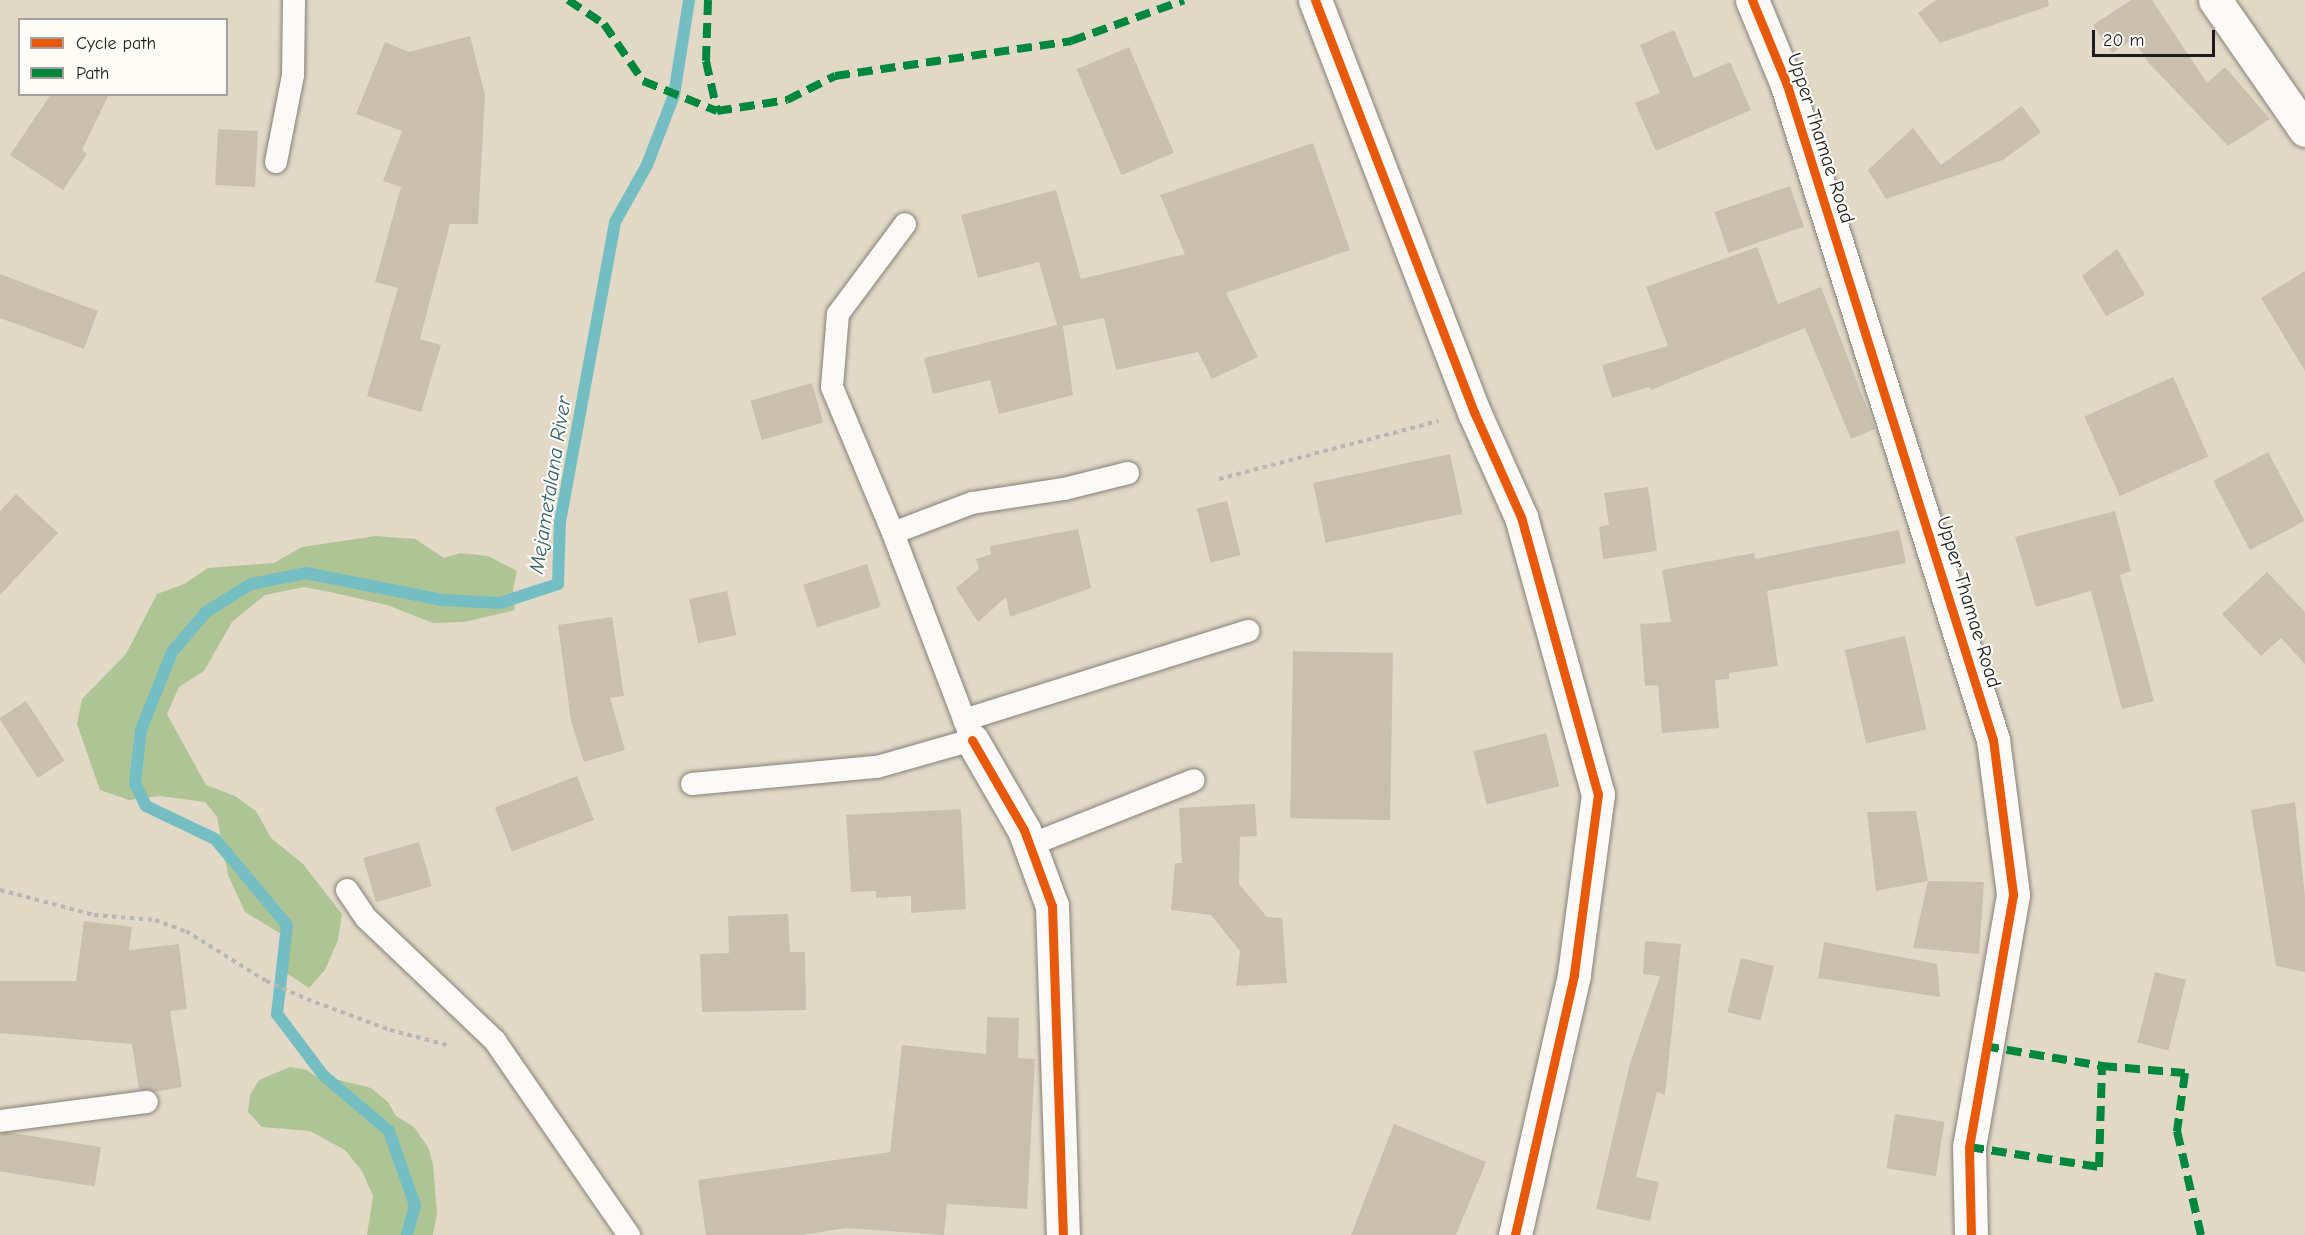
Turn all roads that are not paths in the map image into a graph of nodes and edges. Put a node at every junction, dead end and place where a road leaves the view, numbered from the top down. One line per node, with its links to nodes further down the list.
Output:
1 (294, 0): 6 (lane)
2 (1315, 0): 20 (street)
3 (1752, 0): 21 (street, Upper Thamae Road)
4 (2215, 0): 5 (street)
5 (2305, 130)
6 (276, 162)
7 (905, 224): 9 (lane)
8 (1128, 473): 9 (lane)
9 (893, 533): 11 (lane)
10 (1248, 631): 11 (lane)
11 (968, 730): 13 (lane); 14 (street)
12 (1194, 780): 14 (lane)
13 (692, 784)
14 (1030, 845): 19 (street)
15 (347, 890): 18 (lane)
16 (147, 1101): 17 (lane)
17 (0, 1121)
18 (629, 1235)
19 (1062, 1235)
20 (1515, 1235)
21 (1971, 1235)

